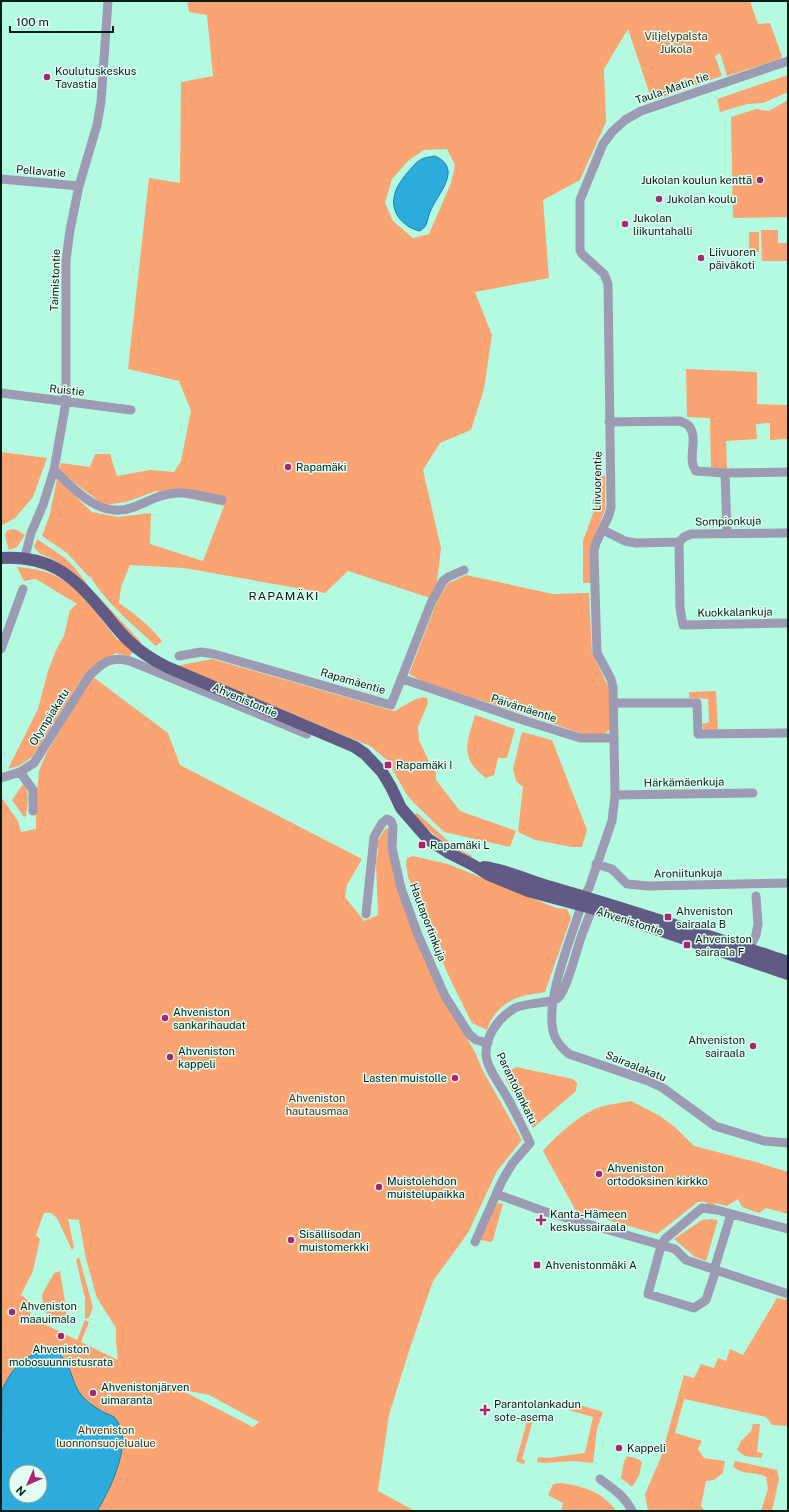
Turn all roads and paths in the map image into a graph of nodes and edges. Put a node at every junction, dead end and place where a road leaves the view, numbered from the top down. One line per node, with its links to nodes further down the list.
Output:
1 (108, 1): 5 (street, Taimistontie)
2 (788, 61): 3 (street, Taula-Matin tie)
3 (591, 173): 9 (street, Liivuorentie)
4 (1, 180): 5 (street, Pellavatie)
5 (79, 186): 7 (street, Taimistontie)
6 (1, 393): 7 (street, Ruistie)
7 (66, 402): 8 (street, Ruistie); 10 (street, Taimistontie)
8 (131, 410)
9 (609, 422): 12 (street); 14 (street, Liivuorentie)
10 (54, 470): 13 (street); 18 (street, Taimistontie)
11 (788, 472): 12 (street)
12 (725, 473): 15 (street)
13 (222, 500)
14 (603, 530): 17 (street, Sompionkuja); 26 (street, Liivuorentie)
15 (727, 533): 16 (street, Sompionkuja); 17 (street, Sompionkuja)
16 (788, 533)
17 (679, 542): 22 (street, Kuokkalankuja)
18 (25, 557): 19 (main road, Ahvenistontie); 38 (main road, Ahvenistontie)
19 (1, 558)
20 (464, 570): 25 (street, Rapamäentie)
21 (23, 589): 23 (street)
22 (788, 624)
23 (1, 649)
24 (179, 656): 25 (street, Rapamäentie)
25 (402, 679): 29 (street, Päivämäentie)
26 (614, 703): 27 (street); 29 (street, Liivuorentie)
27 (788, 733)
28 (307, 734): 30 (street, Olympiakatu)
29 (614, 738): 33 (street, Liivuorentie)
30 (20, 772): 31 (street, Olympiakatu); 34 (street)
31 (1, 778)
32 (753, 793): 33 (street, Härkämäenkuja)
33 (615, 795): 35 (street, Liivuorentie)
34 (33, 811)
35 (596, 864): 36 (street, Aroniitunkuja); 38 (street, Liivuorentie)
36 (788, 883)
37 (756, 896): 40 (street)
38 (588, 900): 40 (main road, Ahvenistontie); 43 (street)
39 (366, 914): 44 (street, Hautaportinkuja)
40 (746, 955): 41 (main road, Ahvenistontie); 42 (main road, Ahvenistontie)
41 (788, 962)
42 (788, 974)
43 (552, 1002): 44 (street); 45 (street, Sairaalakatu)
44 (488, 1043): 46 (street, Parantolankatu)
45 (788, 1143)
46 (496, 1194): 49 (street); 50 (street)
47 (731, 1214): 48 (street); 50 (street); 51 (street)
48 (788, 1229)
49 (475, 1242)
50 (661, 1246): 51 (street); 51 (street)
51 (715, 1270): 52 (street)
52 (788, 1294)
53 (600, 1479): 54 (street)
54 (632, 1511)

